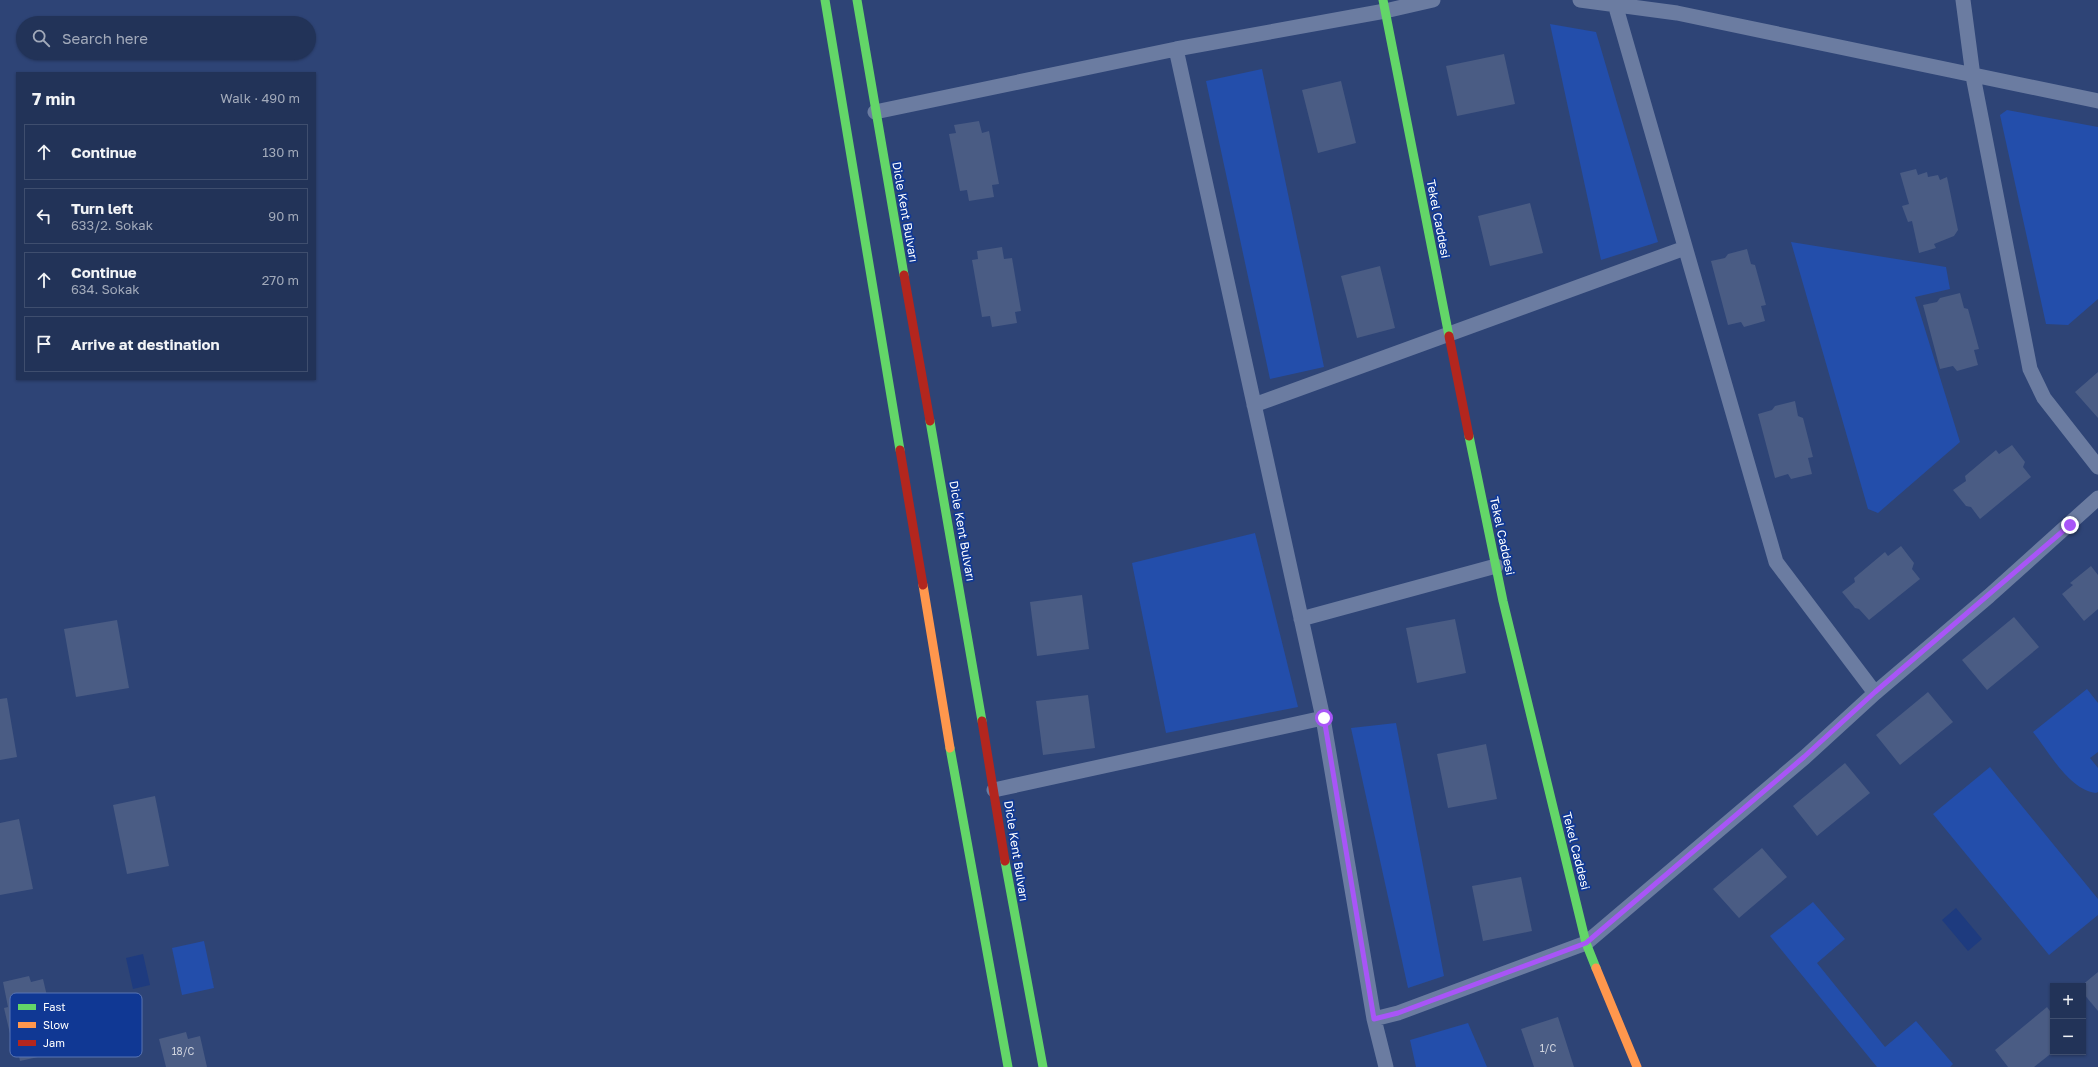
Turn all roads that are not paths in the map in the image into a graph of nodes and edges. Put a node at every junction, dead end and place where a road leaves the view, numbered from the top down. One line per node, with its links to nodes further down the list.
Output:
1 (825, 0): 24 (main road)
2 (857, 0): 11 (main road, Dicle Kent Bulvarı)
3 (1433, 0): 7 (street)
4 (1580, 0): 6 (street)
5 (1963, 0): 9 (street)
6 (1615, 4): 9 (street); 12 (street)
7 (1384, 6): 8 (street); 13 (main road, Tekel Caddesi)
8 (1176, 49): 11 (street); 14 (street)
9 (1973, 76): 10 (street); 15 (street)
10 (2098, 101)
11 (875, 112): 21 (main road, Dicle Kent Bulvarı)
12 (1685, 248): 13 (street); 19 (street)
13 (1448, 334): 14 (street); 17 (main road, Tekel Caddesi)
14 (1254, 405): 18 (street)
15 (2098, 467)
16 (2098, 498): 19 (street)
17 (1496, 566): 18 (street); 22 (main road, Tekel Caddesi)
18 (1301, 619): 20 (street)
19 (1875, 692): 22 (street)
20 (1324, 718): 21 (street); 23 (street)
21 (994, 790): 25 (main road, Dicle Kent Bulvarı)
22 (1586, 943): 23 (street); 27 (main road, Tekel Caddesi)
23 (1374, 1019): 26 (street)
24 (1008, 1067)
25 (1043, 1067)
26 (1386, 1067)
27 (1637, 1067)

